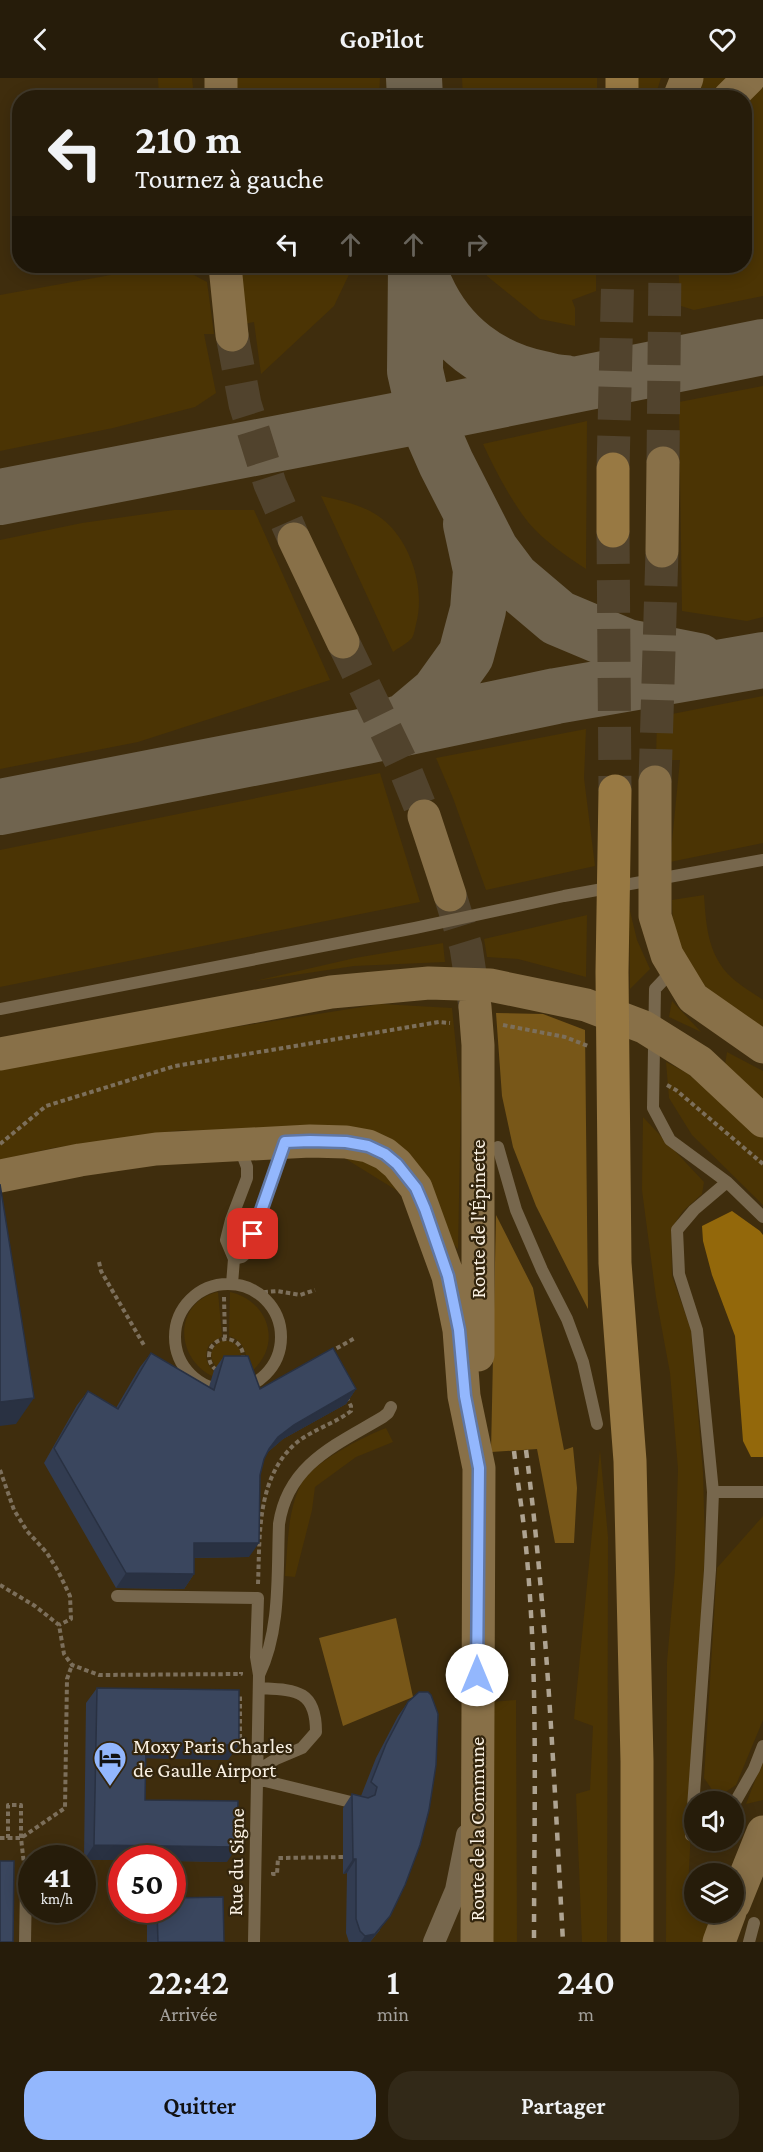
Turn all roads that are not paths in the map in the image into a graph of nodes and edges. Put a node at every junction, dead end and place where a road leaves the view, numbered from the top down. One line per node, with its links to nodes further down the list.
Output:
1 (749, 78): 2 (main road)
2 (737, 90)
3 (226, 273): 4 (main road)
4 (232, 335)
5 (663, 463): 9 (main road)
6 (614, 469): 7 (main road)
7 (613, 531)
8 (294, 539): 10 (main road)
9 (662, 551)
10 (343, 642)
11 (655, 782): 16 (main road)
12 (615, 791): 53 (main road)
13 (424, 816): 15 (main road)
14 (763, 860): 18 (lane)
15 (450, 895)
16 (675, 968): 19 (main road); 26 (lane)
17 (487, 1006): 20 (main road); 21 (main road); 32 (main road, Route de l'Épinette)
18 (0, 1009)
19 (763, 1047)
20 (0, 1054)
21 (763, 1121)
22 (285, 1142): 23 (main road, Route de la Commune); 28 (lane); 32 (main road, Route de la Commune)
23 (238, 1145): 25 (main road, Route de la Commune); 28 (lane)
24 (498, 1147): 31 (lane)
25 (0, 1176)
26 (727, 1182): 27 (lane); 33 (lane)
27 (763, 1217)
28 (234, 1258): 29 (lane)
29 (231, 1284): 29 (lane)
30 (391, 1407): 36 (lane)
31 (597, 1424)
32 (479, 1468): 40 (main road, Route de la Commune)
33 (713, 1492): 34 (lane); 41 (lane)
34 (763, 1492)
35 (117, 1596): 36 (lane)
36 (260, 1675): 37 (lane, Rue du Signe)
37 (259, 1688): 39 (lane, Rue du Signe); 39 (lane)
38 (763, 1746): 42 (lane)
39 (257, 1775): 43 (lane); 50 (lane, Rue du Signe)
40 (476, 1791): 51 (street); 52 (main road, Route de la Commune)
41 (694, 1791)
42 (741, 1791)
43 (359, 1804)
44 (763, 1833): 45 (main road)
45 (744, 1896)
46 (25, 1923): 49 (lane)
47 (732, 1923): 54 (main road)
48 (742, 1923): 55 (lane)
49 (25, 1942)
50 (254, 1942)
51 (434, 1942)
52 (477, 1942)
53 (637, 1942)
54 (719, 1942)
55 (748, 1942)

